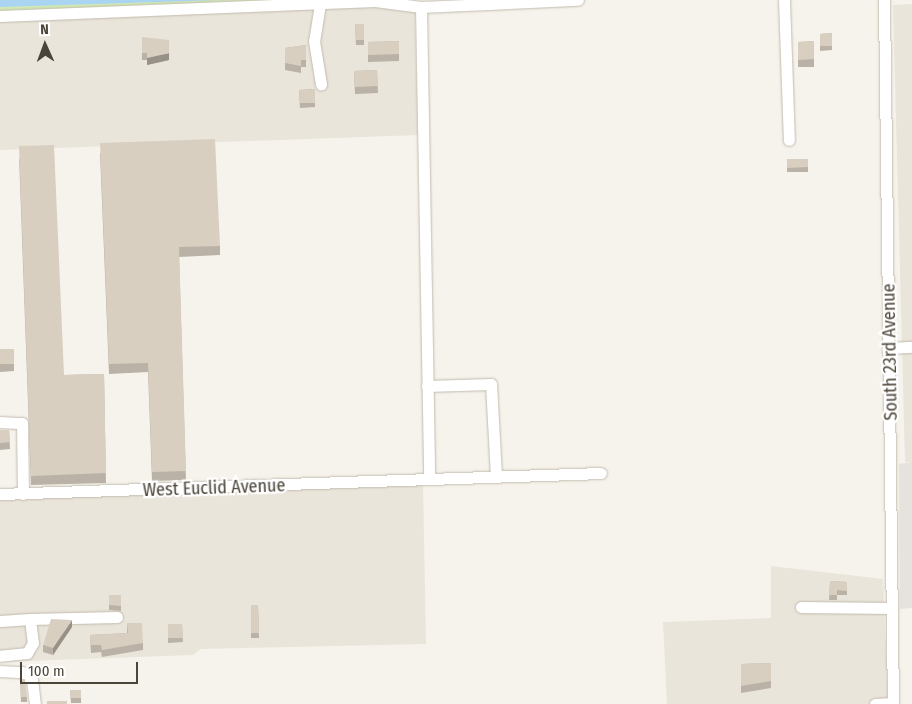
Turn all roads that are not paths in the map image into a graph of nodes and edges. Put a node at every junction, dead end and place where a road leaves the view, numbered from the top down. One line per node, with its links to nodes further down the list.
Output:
1 (578, 0): 5 (street)
2 (784, 0): 8 (street)
3 (884, 0): 10 (street, South 23rd Avenue)
4 (320, 4): 5 (street); 6 (street); 7 (street)
5 (421, 7): 11 (street)
6 (0, 16)
7 (320, 84)
8 (789, 140)
9 (912, 347): 10 (street)
10 (890, 348): 19 (street, South 23rd Avenue)
11 (427, 386): 14 (street); 15 (street)
12 (0, 422): 17 (street)
13 (602, 472): 14 (street, West Euclid Avenue)
14 (496, 477): 15 (street, West Euclid Avenue)
15 (429, 480): 17 (street, West Euclid Avenue)
16 (0, 494): 17 (street, West Euclid Avenue)
17 (23, 494)
18 (801, 607): 19 (street)
19 (891, 608): 25 (street, South 23rd Avenue)
20 (117, 617): 21 (street)
21 (30, 619): 22 (street); 23 (street)
22 (0, 621)
23 (0, 656)
24 (0, 671): 26 (street)
25 (893, 703): 27 (street)
26 (35, 704)
27 (875, 704)

